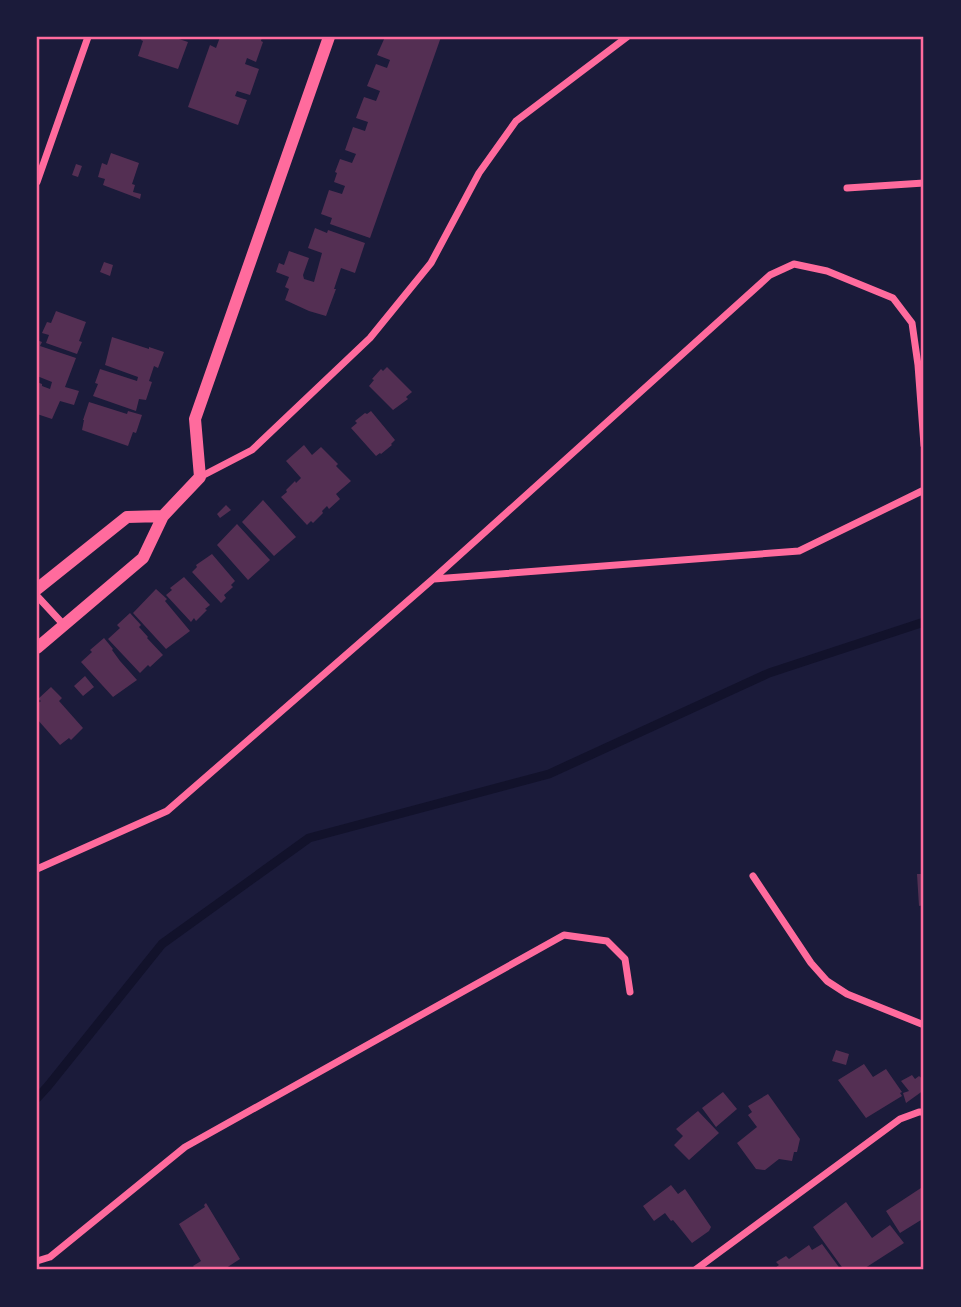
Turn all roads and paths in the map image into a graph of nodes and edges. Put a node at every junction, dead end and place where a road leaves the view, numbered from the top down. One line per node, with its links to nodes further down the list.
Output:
1 (88, 37): 4 (street)
2 (329, 37): 8 (street)
3 (627, 37): 8 (street)
4 (37, 181)
5 (924, 183): 6 (street)
6 (847, 188)
7 (924, 445): 11 (street)
8 (200, 477): 10 (street)
9 (924, 489): 11 (street)
10 (163, 516): 12 (street); 14 (street)
11 (433, 579): 16 (street)
12 (37, 589)
13 (37, 596): 14 (street)
14 (62, 624): 15 (street)
15 (37, 648)
16 (37, 869)
17 (752, 876): 19 (street)
18 (630, 992): 21 (street)
19 (924, 1025)
20 (924, 1112): 22 (street)
21 (37, 1261)
22 (706, 1267): 23 (street)
23 (695, 1270)

